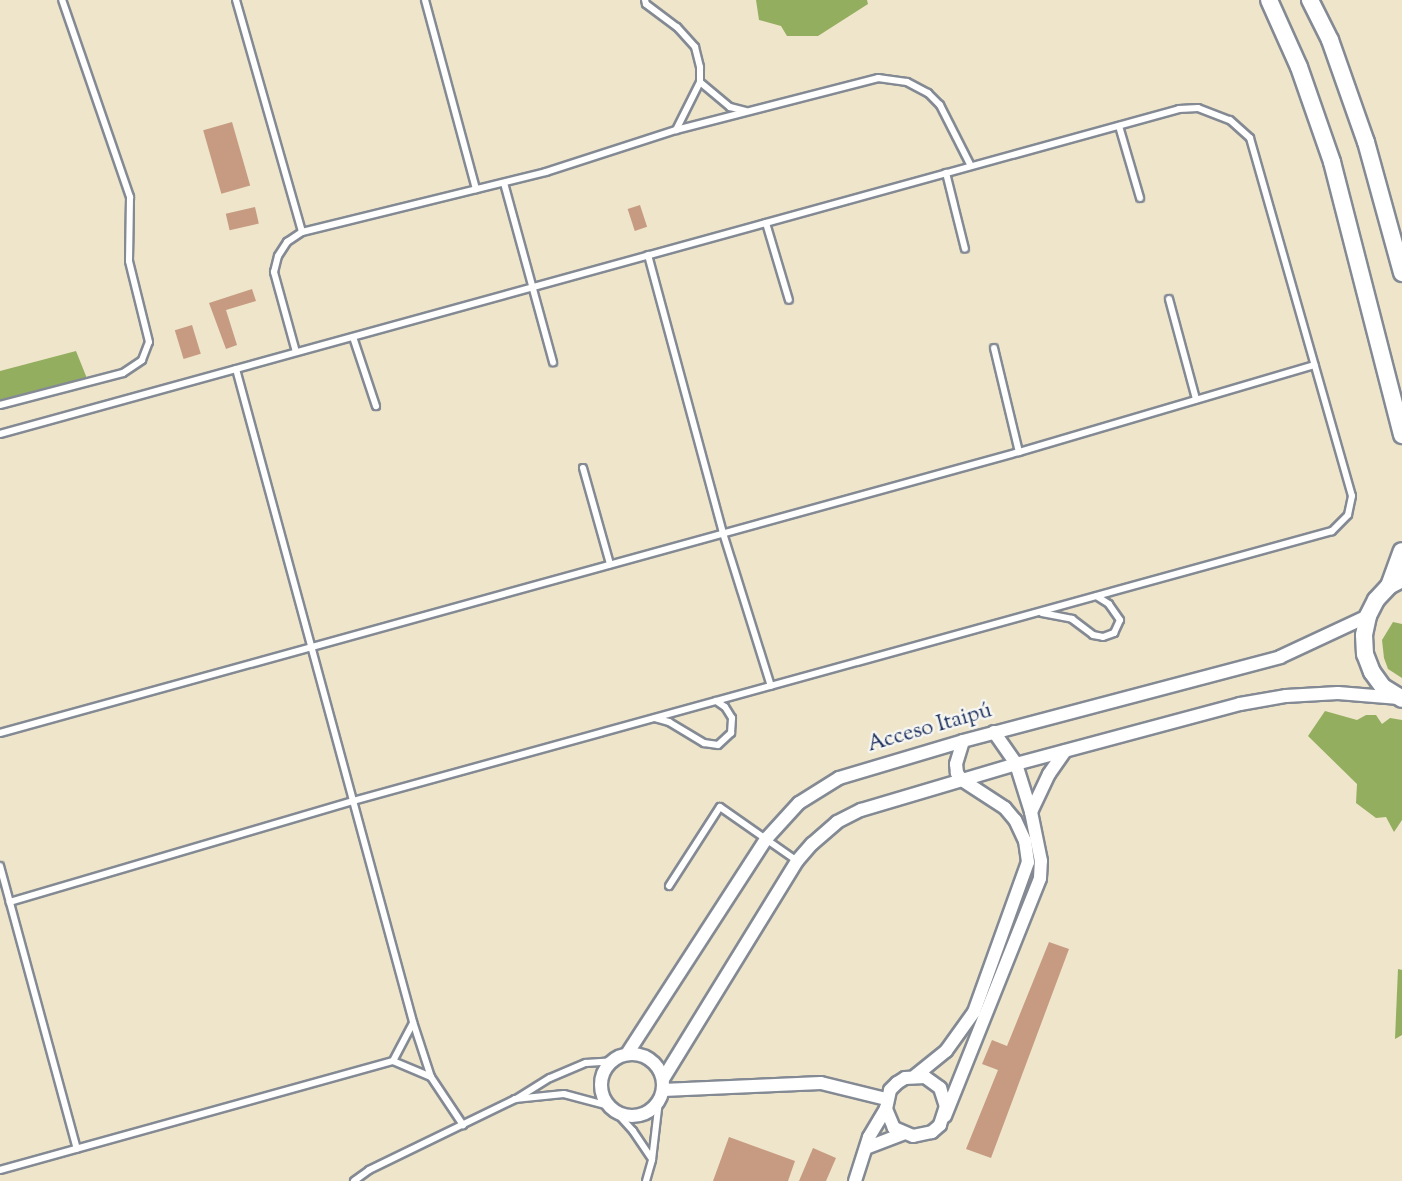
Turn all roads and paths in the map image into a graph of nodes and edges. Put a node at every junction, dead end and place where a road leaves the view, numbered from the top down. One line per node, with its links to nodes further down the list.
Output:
1 (62, 0): 31 (lane)
2 (236, 0): 17 (lane)
3 (425, 0): 14 (lane)
4 (645, 0): 7 (lane)
5 (1269, 0): 34 (street)
6 (1310, 0): 20 (street)
7 (700, 82): 8 (lane); 10 (lane)
8 (748, 111): 10 (lane); 11 (lane)
9 (1119, 126): 11 (lane); 15 (lane); 28 (lane)
10 (676, 130): 13 (lane)
11 (972, 166): 12 (lane)
12 (946, 173): 16 (lane); 18 (lane)
13 (504, 183): 14 (lane); 21 (lane)
14 (476, 189): 17 (lane)
15 (1140, 198)
16 (766, 223): 19 (lane); 23 (lane)
17 (302, 232): 26 (lane)
18 (965, 249)
19 (648, 255): 21 (lane); 37 (lane)
20 (1402, 273)
21 (532, 287): 24 (lane); 27 (lane)
22 (1169, 299): 30 (lane)
23 (789, 300)
24 (353, 337): 26 (lane); 32 (lane)
25 (994, 348): 35 (lane)
26 (296, 352): 29 (lane)
27 (553, 362)
28 (1314, 365): 30 (lane); 41 (lane)
29 (236, 369): 33 (lane); 44 (lane)
30 (1196, 399): 35 (lane)
31 (0, 405)
32 (376, 406)
33 (0, 434)
34 (1402, 435)
35 (1019, 452): 37 (lane)
36 (583, 468): 39 (lane)
37 (723, 533): 39 (lane); 45 (lane)
38 (1402, 551): 40 (street)
39 (610, 564): 44 (lane)
40 (1396, 582): 43 (street)
41 (1096, 596): 42 (lane); 42 (lane)
42 (1039, 612): 45 (lane)
43 (1368, 616): 46 (street); 49 (street, Acceso Itaipú)
44 (311, 645): 50 (lane); 55 (lane)
45 (771, 686): 47 (lane)
46 (1400, 699): 52 (street)
47 (716, 701): 48 (lane); 48 (lane)
48 (654, 718): 55 (lane)
49 (994, 732): 51 (street, Acceso Itaipú); 53 (street)
50 (0, 733)
51 (963, 741): 54 (street); 57 (street, Acceso Itaipú)
52 (1065, 751): 53 (street); 56 (street)
53 (1016, 764): 54 (street); 56 (street)
54 (962, 780): 58 (street); 66 (street)
55 (353, 801): 61 (lane); 62 (lane)
56 (1031, 812): 72 (street)
57 (767, 838): 58 (lane); 60 (lane); 63 (street, Acceso Itaipú)
58 (797, 861): 68 (street)
59 (0, 866): 61 (lane)
60 (669, 886)
61 (10, 902): 76 (lane)
62 (413, 1022): 64 (lane); 67 (lane)
63 (627, 1054): 65 (street); 68 (street)
64 (393, 1061): 67 (lane); 76 (lane)
65 (612, 1061): 69 (lane); 71 (street)
66 (915, 1076): 70 (street); 72 (street)
67 (431, 1077): 73 (lane)
68 (661, 1090): 70 (street); 71 (street); 77 (lane)
69 (515, 1100): 71 (lane); 73 (lane)
70 (886, 1104): 74 (street); 75 (street)
71 (612, 1109): 77 (lane)
72 (945, 1116): 74 (street)
73 (463, 1125): 79 (lane)
74 (903, 1134): 75 (street)
75 (866, 1148): 81 (street)
76 (77, 1149): 78 (lane)
77 (652, 1160): 80 (lane)
78 (0, 1170)
79 (354, 1181)
80 (646, 1181)
81 (855, 1181)

